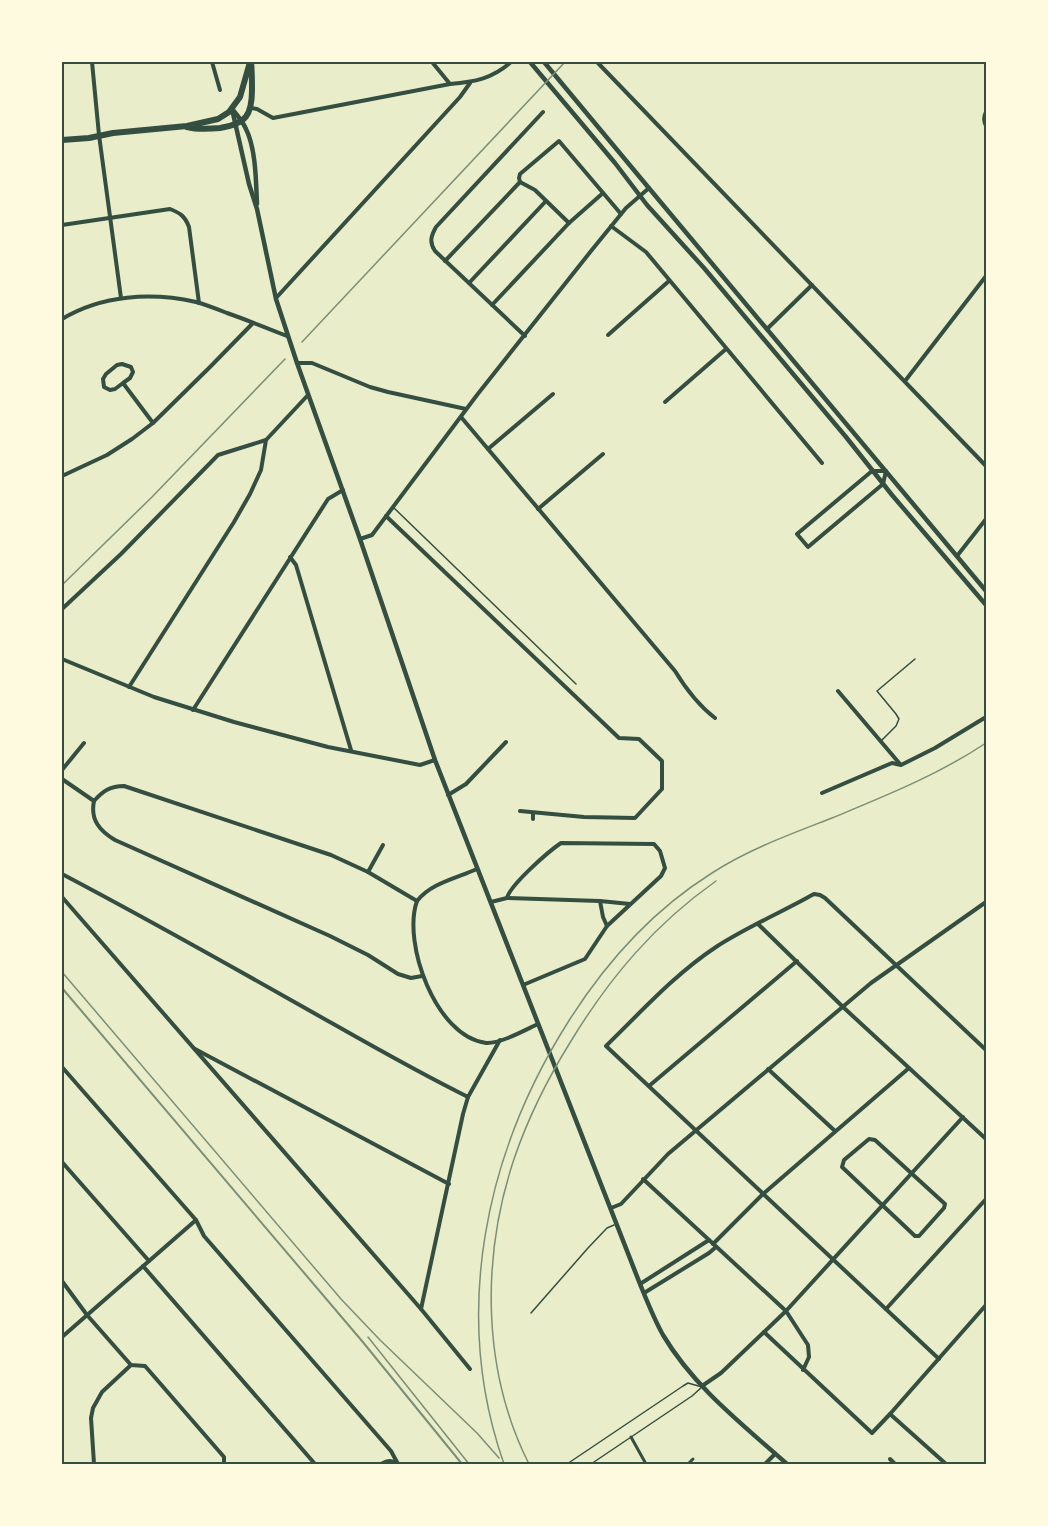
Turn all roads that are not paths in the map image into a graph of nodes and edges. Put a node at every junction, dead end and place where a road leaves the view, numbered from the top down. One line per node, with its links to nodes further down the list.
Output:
1 (92, 62): 19 (street)
2 (212, 62): 11 (street)
3 (251, 62): 12 (main road); 13 (main road)
4 (432, 62): 10 (street)
5 (511, 62): 9 (street)
6 (530, 62): 24 (street)
7 (545, 62): 22 (street)
8 (597, 62): 36 (street)
9 (470, 83): 10 (street); 38 (street)
10 (450, 84): 12 (street)
11 (220, 90)
12 (251, 108): 16 (main road)
13 (232, 109): 16 (street); 17 (main road)
14 (543, 112): 32 (street)
15 (987, 112): 18 (street)
16 (239, 122): 17 (main road); 26 (street); 26 (street)
17 (187, 126): 19 (main road)
18 (987, 126)
19 (99, 135): 20 (main road); 28 (street)
20 (62, 140)
21 (520, 182): 23 (street); 25 (street); 32 (street)
22 (649, 188): 24 (street); 43 (street)
23 (603, 193): 27 (street); 29 (street)
24 (639, 196): 27 (street); 62 (street)
25 (546, 201): 29 (street); 35 (street)
26 (257, 209): 38 (street)
27 (621, 214): 31 (street)
28 (111, 218): 30 (street); 37 (street); 39 (street)
29 (569, 223): 40 (street)
30 (62, 225)
31 (611, 226): 34 (street); 46 (street)
32 (445, 261): 35 (street)
33 (987, 276): 49 (street)
34 (669, 281): 44 (street); 47 (street)
35 (469, 283): 40 (street)
36 (812, 285): 43 (street); 49 (street)
37 (121, 298): 39 (street); 41 (street)
38 (276, 299): 45 (street)
39 (199, 303): 42 (street)
40 (492, 304): 46 (street)
41 (62, 319)
42 (253, 322): 45 (street); 56 (street)
43 (767, 329): 63 (street)
44 (608, 334)
45 (287, 336): 48 (street)
46 (525, 336): 54 (street)
47 (726, 349): 53 (street); 60 (street)
48 (297, 363): 52 (street); 54 (street)
49 (905, 381): 61 (street)
50 (123, 383): 50 (street); 56 (street)
51 (553, 394): 58 (street)
52 (308, 395): 57 (street); 66 (street)
53 (665, 402)
54 (466, 409): 55 (street)
55 (460, 417): 58 (street); 67 (street)
56 (153, 423): 64 (street)
57 (266, 440): 76 (street); 80 (street)
58 (488, 449): 68 (street)
59 (603, 454): 68 (street)
60 (822, 463)
61 (987, 466)
62 (872, 471): 63 (street); 65 (street); 65 (street)
63 (886, 471): 65 (street); 72 (street)
64 (62, 476)
65 (883, 484): 75 (street)
66 (342, 490): 71 (street); 73 (street)
67 (393, 507): 69 (street); 79 (lane)
68 (538, 509): 84 (street)
69 (386, 516): 71 (street); 97 (street)
70 (987, 519): 72 (street)
71 (360, 539): 89 (street)
72 (957, 556): 74 (street)
73 (290, 557): 82 (street); 88 (street)
74 (987, 591)
75 (987, 605)
76 (62, 609)
77 (62, 659): 80 (street)
78 (915, 659): 86 (lane)
79 (576, 684)
80 (129, 687): 82 (street)
81 (838, 691): 86 (street)
82 (193, 710): 88 (street)
83 (987, 717): 90 (street)
84 (715, 718)
85 (506, 742): 94 (street)
86 (881, 742): 90 (street)
87 (84, 743): 91 (street)
88 (352, 751): 89 (street)
89 (435, 760): 94 (street)
90 (901, 765): 93 (street)
91 (62, 770)
92 (62, 779): 95 (street)
93 (822, 792)
94 (448, 795): 100 (street)
95 (94, 801): 101 (street); 114 (street)
96 (520, 812): 97 (street)
97 (533, 813): 98 (street)
98 (533, 819)
99 (383, 845): 101 (street)
100 (477, 869): 105 (street); 107 (street)
101 (368, 872): 105 (street)
102 (62, 874): 125 (street)
103 (62, 897): 119 (street)
104 (507, 898): 106 (street); 107 (street); 109 (street)
105 (417, 901): 114 (street)
106 (600, 901): 109 (street); 111 (street)
107 (491, 902): 115 (street)
108 (987, 902): 113 (street)
109 (631, 904): 111 (street)
110 (758, 924): 112 (street); 113 (street); 124 (street)
111 (607, 926): 115 (street)
112 (796, 961): 116 (street); 124 (street)
113 (896, 965): 116 (street); 120 (street)
114 (422, 976): 118 (street)
115 (523, 985): 117 (street)
116 (843, 1007): 122 (street); 123 (street)
117 (538, 1024): 118 (street); 137 (street)
118 (500, 1040): 125 (street)
119 (193, 1048): 133 (street); 149 (street)
120 (987, 1050)
121 (62, 1067): 138 (street)
122 (909, 1068): 126 (street); 128 (street)
123 (768, 1069): 127 (street); 128 (street)
124 (649, 1086): 127 (street)
125 (468, 1097): 133 (street)
126 (963, 1117): 129 (street); 131 (street)
127 (696, 1131): 132 (street); 134 (street)
128 (836, 1131): 134 (street)
129 (987, 1139)
130 (62, 1162): 143 (street)
131 (912, 1173): 136 (street); 136 (street); 136 (street)
132 (644, 1179): 137 (street); 140 (street)
133 (449, 1185): 149 (street)
134 (763, 1194): 141 (street); 142 (street)
135 (987, 1199): 150 (street)
136 (882, 1205): 142 (street)
137 (611, 1208): 139 (street)
138 (196, 1220): 143 (street); 169 (street)
139 (617, 1224): 146 (street); 152 (lane)
140 (709, 1240): 141 (street); 146 (street)
141 (715, 1245): 147 (street); 151 (street)
142 (833, 1260): 150 (street); 151 (street)
143 (149, 1261): 144 (street)
144 (143, 1266): 153 (street); 167 (street)
145 (62, 1281): 153 (street)
146 (640, 1284): 147 (street)
147 (644, 1293): 160 (street)
148 (987, 1305): 156 (street)
149 (421, 1309): 158 (street)
150 (886, 1309): 156 (street)
151 (786, 1311): 154 (street); 159 (street)
152 (531, 1313)
153 (87, 1315): 155 (street); 157 (street)
154 (764, 1332): 159 (street); 160 (street)
155 (62, 1337)
156 (939, 1359): 161 (street)
157 (131, 1365): 165 (street); 166 (street)
158 (470, 1369)
159 (803, 1370): 161 (street)
160 (702, 1387): 162 (lane); 163 (street); 170 (lane)
161 (890, 1414): 176 (street)
162 (632, 1437): 171 (lane); 172 (street)
163 (775, 1454): 174 (street); 175 (street)
164 (693, 1459): 173 (street)
165 (94, 1464)
166 (224, 1464)
167 (315, 1464)
168 (381, 1464): 169 (street)
169 (398, 1464)
170 (567, 1464)
171 (591, 1464)
172 (646, 1464)
173 (688, 1464)
174 (765, 1464)
175 (787, 1464)
176 (946, 1464)

